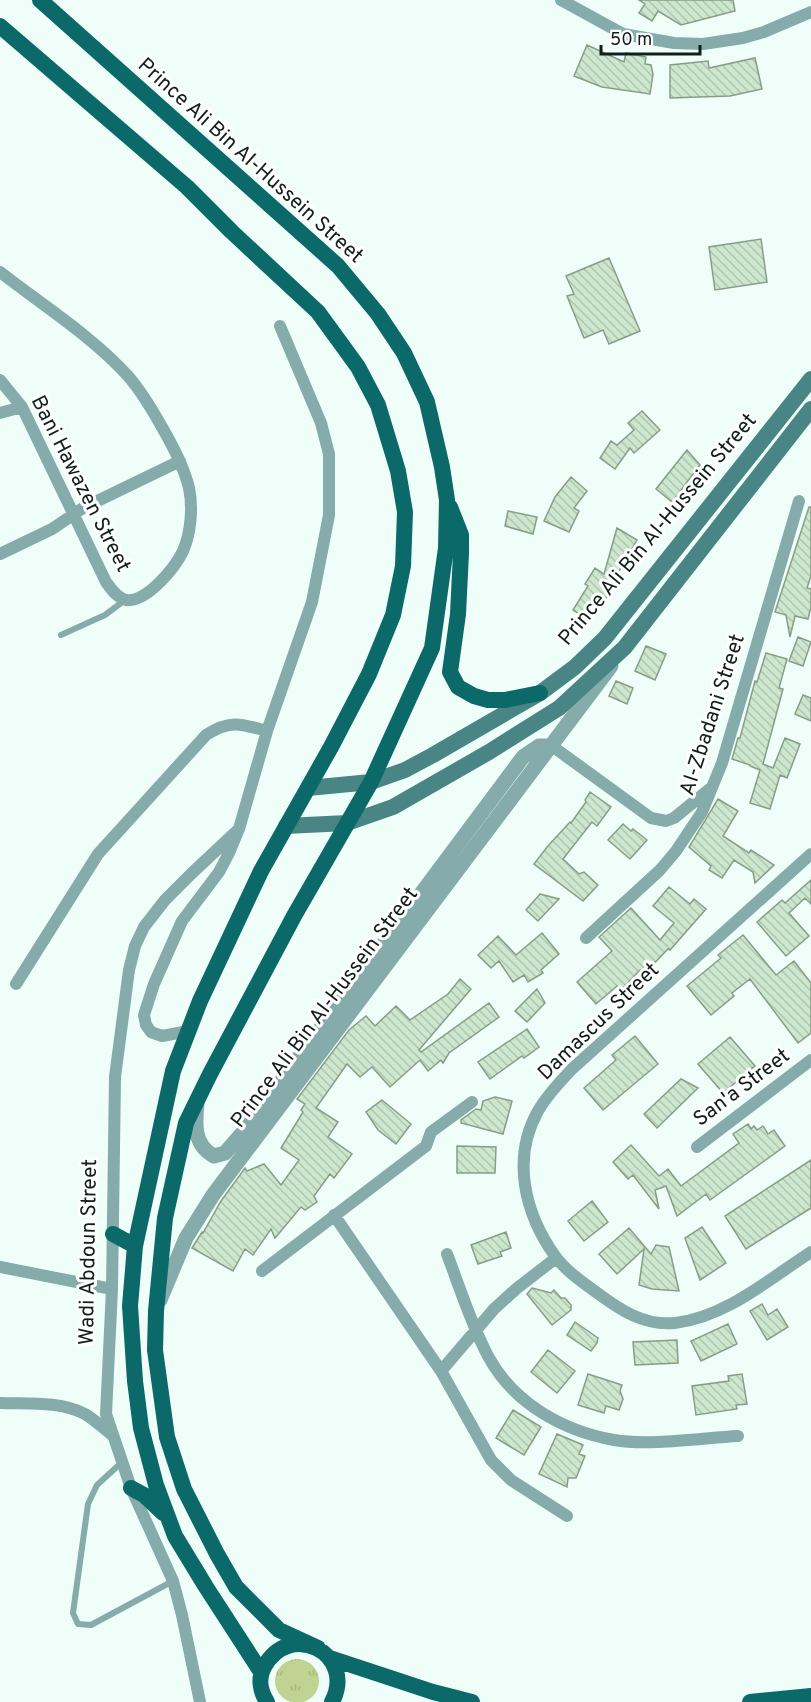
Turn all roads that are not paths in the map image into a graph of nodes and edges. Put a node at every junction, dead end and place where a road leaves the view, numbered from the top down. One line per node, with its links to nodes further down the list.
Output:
1 (40, 0): 13 (main road, Prince Ali Bin Al-Hussein Street)
2 (561, 0): 3 (street)
3 (811, 12)
4 (0, 26): 25 (main road)
5 (0, 272): 12 (street, Bani Hawazen Street)
6 (280, 326): 21 (street)
7 (811, 379): 20 (main road, Prince Ali Bin Al-Hussein Street)
8 (0, 380): 9 (street, Bani Hawazen Street)
9 (22, 407): 11 (street); 15 (street, Bani Hawazen Street)
10 (811, 409): 19 (main road, Prince Ali Bin Al-Hussein Street)
11 (0, 413)
12 (180, 461): 15 (street); 17 (street, Bani Hawazen Street)
13 (447, 500): 20 (main road); 23 (main road, Prince Ali Bin Al-Hussein Street)
14 (799, 501): 24 (street, Al-Zbadani Street)
15 (73, 515): 16 (street); 17 (street, Bani Hawazen Street)
16 (0, 554)
17 (125, 600): 18 (lane)
18 (61, 635)
19 (625, 647): 22 (street, Prince Ali Bin Al-Hussein Street); 26 (main road, Prince Ali Bin Al-Hussein Street)
20 (540, 693): 23 (main road, Prince Ali Bin Al-Hussein Street)
21 (267, 731): 28 (street); 31 (street)
22 (552, 746): 24 (street); 36 (street, Prince Ali Bin Al-Hussein Street); 48 (street, Prince Ali Bin Al-Hussein Street)
23 (370, 782): 25 (main road, Prince Ali Bin Al-Hussein Street); 26 (main road, Prince Ali Bin Al-Hussein Street)
24 (714, 786): 30 (street, Al-Zbadani Street)
25 (308, 788): 27 (main road)
26 (347, 823): 27 (main road, Prince Ali Bin Al-Hussein Street); 36 (main road, Prince Ali Bin Al-Hussein Street)
27 (286, 826): 34 (main road)
28 (238, 829): 32 (street); 33 (street, Wadi Abdoun Street)
29 (811, 854): 44 (street, Damascus Street)
30 (586, 938)
31 (16, 984)
32 (144, 1015): 33 (street); 34 (street)
33 (123, 1017): 40 (street, Wadi Abdoun Street)
34 (189, 1031): 41 (main road)
35 (811, 1060): 38 (street, San'a Street)
36 (198, 1100): 48 (main road, Prince Ali Bin Al-Hussein Street)
37 (472, 1102): 39 (street)
38 (697, 1147)
39 (334, 1215): 46 (street); 50 (street)
40 (113, 1234): 41 (main road); 47 (street, Wadi Abdoun Street)
41 (135, 1246): 57 (main road)
42 (811, 1252): 44 (street, Damascus Street)
43 (447, 1254): 49 (street)
44 (556, 1258): 49 (street)
45 (0, 1267): 47 (street)
46 (262, 1271)
47 (112, 1289): 52 (street, Wadi Abdoun Street)
48 (156, 1311): 59 (main road, Prince Ali Bin Al-Hussein Street)
49 (476, 1328): 50 (street); 53 (street)
50 (441, 1371): 56 (street)
51 (0, 1403): 52 (street)
52 (112, 1435): 54 (street, Wadi Abdoun Street)
53 (738, 1436)
54 (121, 1463): 55 (street, Wadi Abdoun Street); 58 (lane)
55 (131, 1488): 57 (main road); 58 (street, Wadi Abdoun Street)
56 (567, 1516)
57 (168, 1518): 60 (main road)
58 (173, 1581): 63 (street, Wadi Abdoun Street)
59 (324, 1653): 60 (main road); 64 (main road); 65 (main road)
60 (261, 1672): 62 (main road)
61 (811, 1696): 66 (main road)
62 (264, 1700)
63 (200, 1702)
64 (332, 1702)
65 (472, 1702)
66 (750, 1702)

